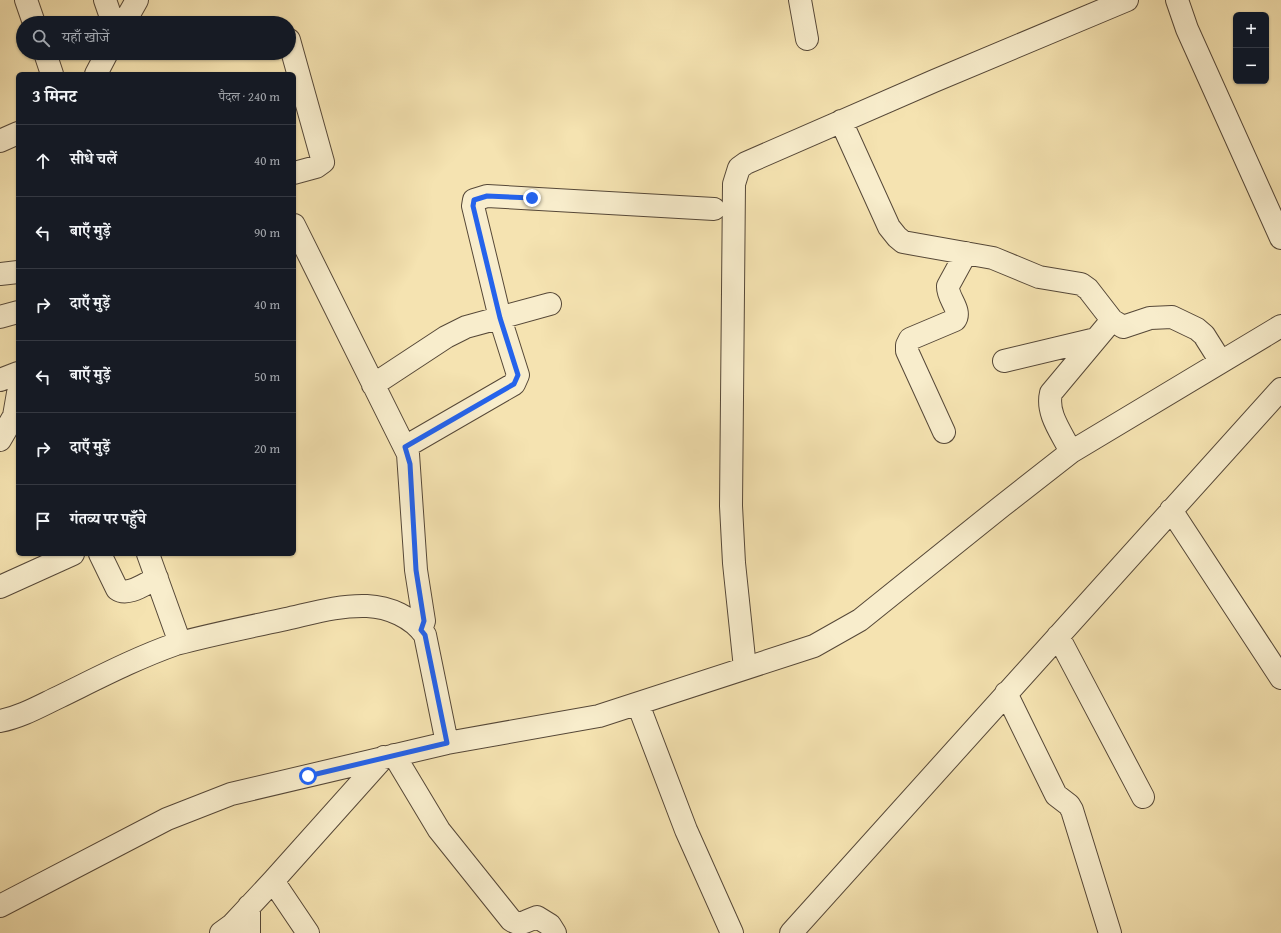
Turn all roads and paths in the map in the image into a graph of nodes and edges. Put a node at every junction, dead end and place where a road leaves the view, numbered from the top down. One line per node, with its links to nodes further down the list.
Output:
1 (26, 0): 7 (street)
2 (105, 0): 8 (street)
3 (137, 0): 9 (street)
4 (800, 0): 10 (street)
5 (1127, 0): 14 (street)
6 (1177, 0): 20 (street)
7 (32, 16)
8 (111, 16)
9 (128, 16)
10 (807, 39)
11 (47, 60): 13 (street)
12 (295, 60): 17 (street)
13 (51, 72)
14 (841, 121): 21 (street); 51 (street)
15 (16, 134): 16 (street)
16 (0, 141)
17 (296, 172)
18 (714, 209): 27 (street)
19 (296, 229): 35 (street)
20 (1281, 238)
21 (966, 253): 28 (street); 38 (street)
22 (16, 272): 23 (street)
23 (0, 274)
24 (550, 304): 27 (street)
25 (16, 313): 26 (street)
26 (0, 317)
27 (500, 318): 35 (street); 40 (street)
28 (1112, 320): 30 (street); 32 (street)
29 (1281, 326): 32 (street)
30 (1096, 340): 31 (street); 41 (street)
31 (1004, 360)
32 (1221, 362): 41 (street)
33 (16, 374): 34 (street)
34 (0, 380)
35 (373, 385): 40 (street)
36 (1281, 388): 42 (street)
37 (16, 404): 39 (street)
38 (944, 432)
39 (0, 440)
40 (405, 447): 48 (street)
41 (1072, 452): 51 (street)
42 (1171, 510): 49 (street); 52 (street)
43 (68, 556): 47 (street)
44 (101, 556): 46 (street)
45 (149, 556): 46 (street)
46 (157, 578): 50 (street)
47 (0, 586)
48 (421, 630): 50 (street); 56 (street)
49 (1058, 636): 53 (street); 58 (street)
50 (180, 643): 55 (street)
51 (746, 668): 54 (street)
52 (1281, 678)
53 (1006, 693): 67 (street); 68 (street)
54 (638, 704): 56 (street); 66 (street)
55 (0, 721)
56 (447, 743): 57 (street)
57 (389, 756): 59 (street); 60 (street); 65 (street)
58 (1143, 797)
59 (273, 881): 61 (street); 64 (street)
60 (0, 906)
61 (249, 906): 62 (street); 63 (street)
62 (221, 933)
63 (249, 933)
64 (308, 933)
65 (555, 933)
66 (732, 933)
67 (791, 933)
68 (1110, 933)

